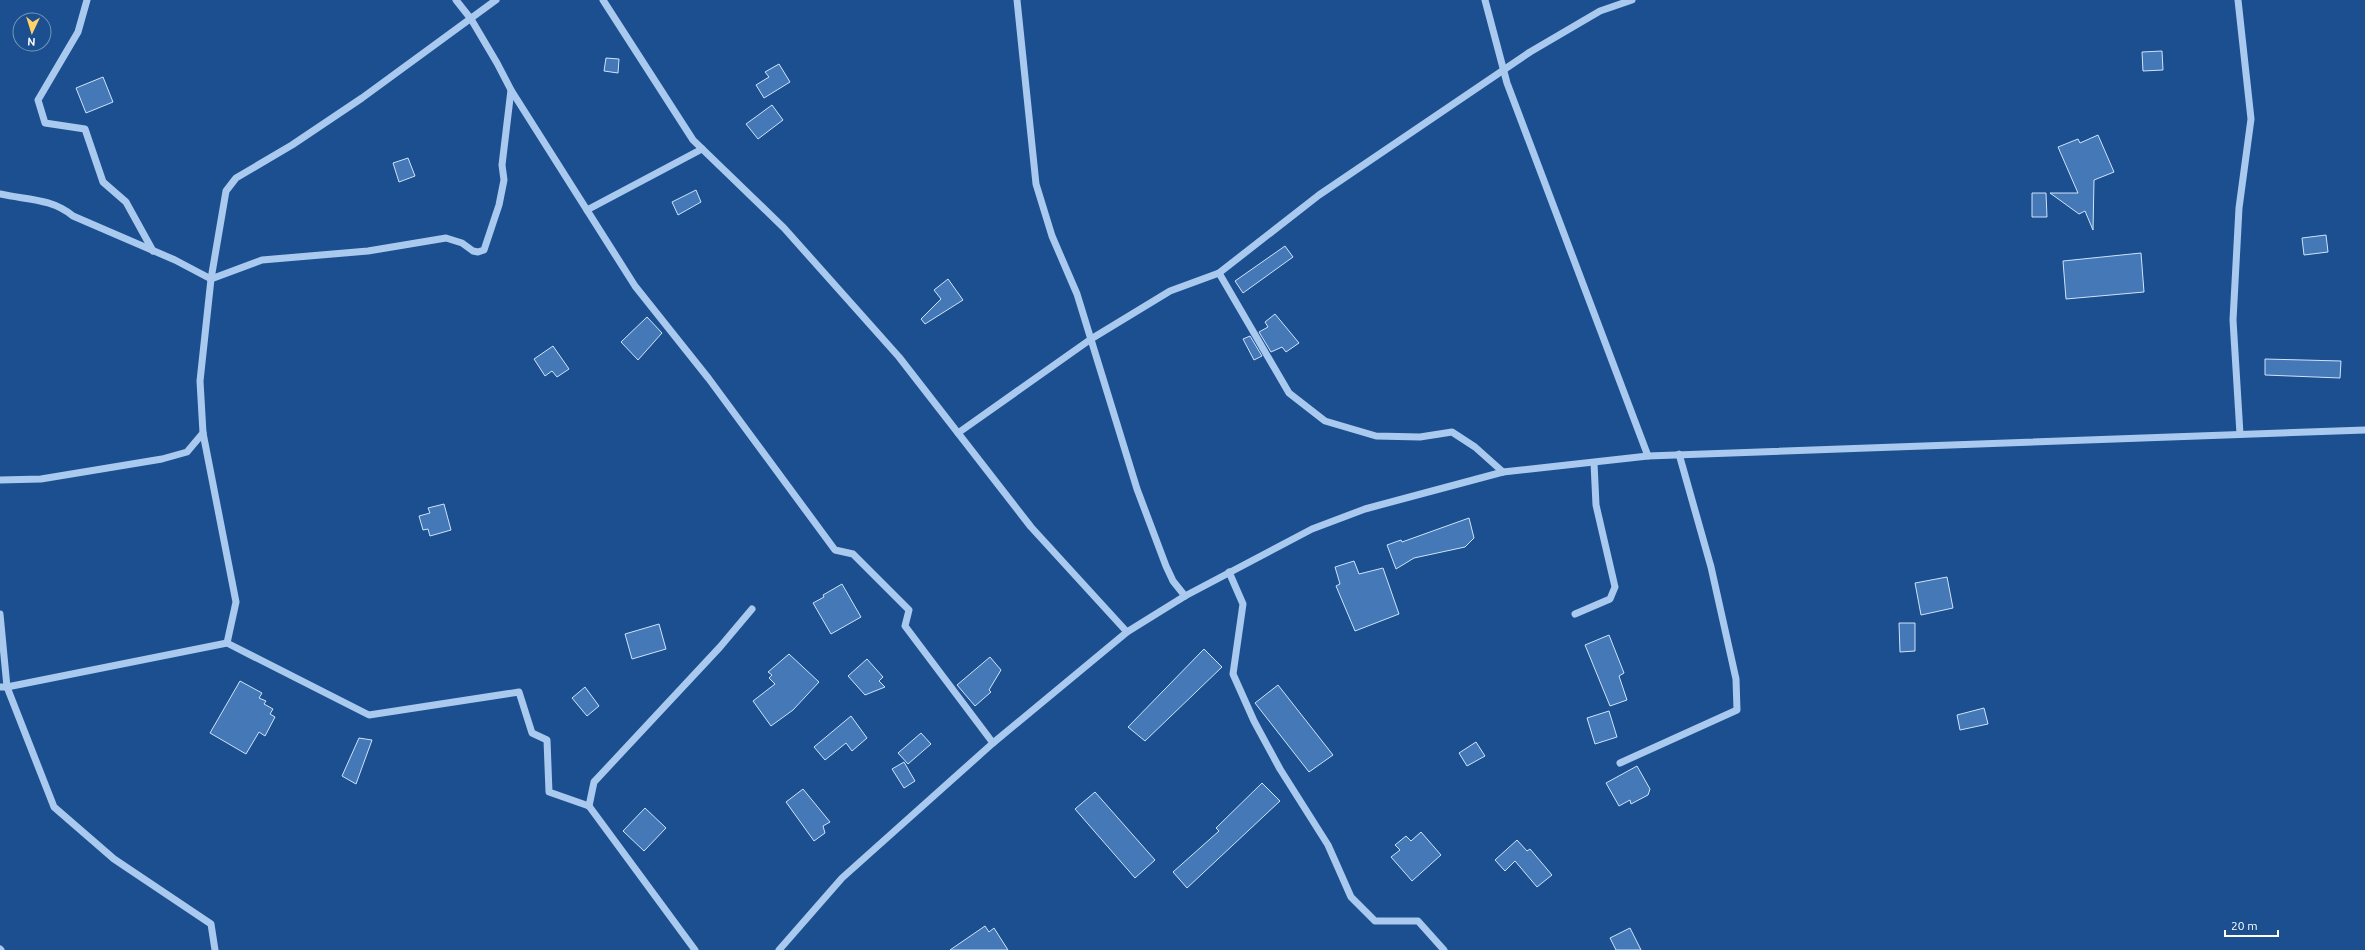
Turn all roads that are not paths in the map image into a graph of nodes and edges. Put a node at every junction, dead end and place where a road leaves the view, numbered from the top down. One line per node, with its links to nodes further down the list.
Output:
1 (87, 0): 15 (street)
2 (456, 0): 9 (street)
3 (496, 0): 9 (street)
4 (603, 0): 12 (street)
5 (1017, 0): 18 (street)
6 (1485, 0): 10 (street)
7 (1632, 0): 10 (street)
8 (2238, 0): 22 (street)
9 (471, 19): 11 (street); 17 (street)
10 (1503, 70): 16 (street); 24 (street)
11 (511, 90): 14 (street); 17 (street)
12 (702, 149): 14 (street); 21 (street)
13 (0, 194): 15 (street)
14 (587, 210): 36 (street)
15 (153, 251): 17 (street)
16 (1219, 273): 18 (street); 26 (street)
17 (210, 279): 20 (street)
18 (1091, 339): 21 (street); 29 (street)
19 (2365, 430): 22 (street)
20 (203, 433): 27 (street); 34 (street)
21 (958, 434): 33 (street)
22 (2240, 434): 23 (street)
23 (1679, 454): 24 (street); 37 (street)
24 (1648, 456): 25 (street)
25 (1594, 463): 26 (street); 32 (street)
26 (1503, 472): 28 (street)
27 (0, 480)
28 (1229, 572): 29 (street); 42 (street)
29 (1185, 596): 33 (street)
30 (752, 609): 38 (street)
31 (0, 614): 35 (street)
32 (1575, 614)
33 (1127, 632): 36 (street)
34 (227, 643): 35 (street); 38 (street)
35 (3, 687): 39 (street)
36 (993, 743): 41 (street)
37 (1620, 763)
38 (589, 806): 40 (street)
39 (215, 950)
40 (695, 950)
41 (779, 950)
42 (1444, 950)

